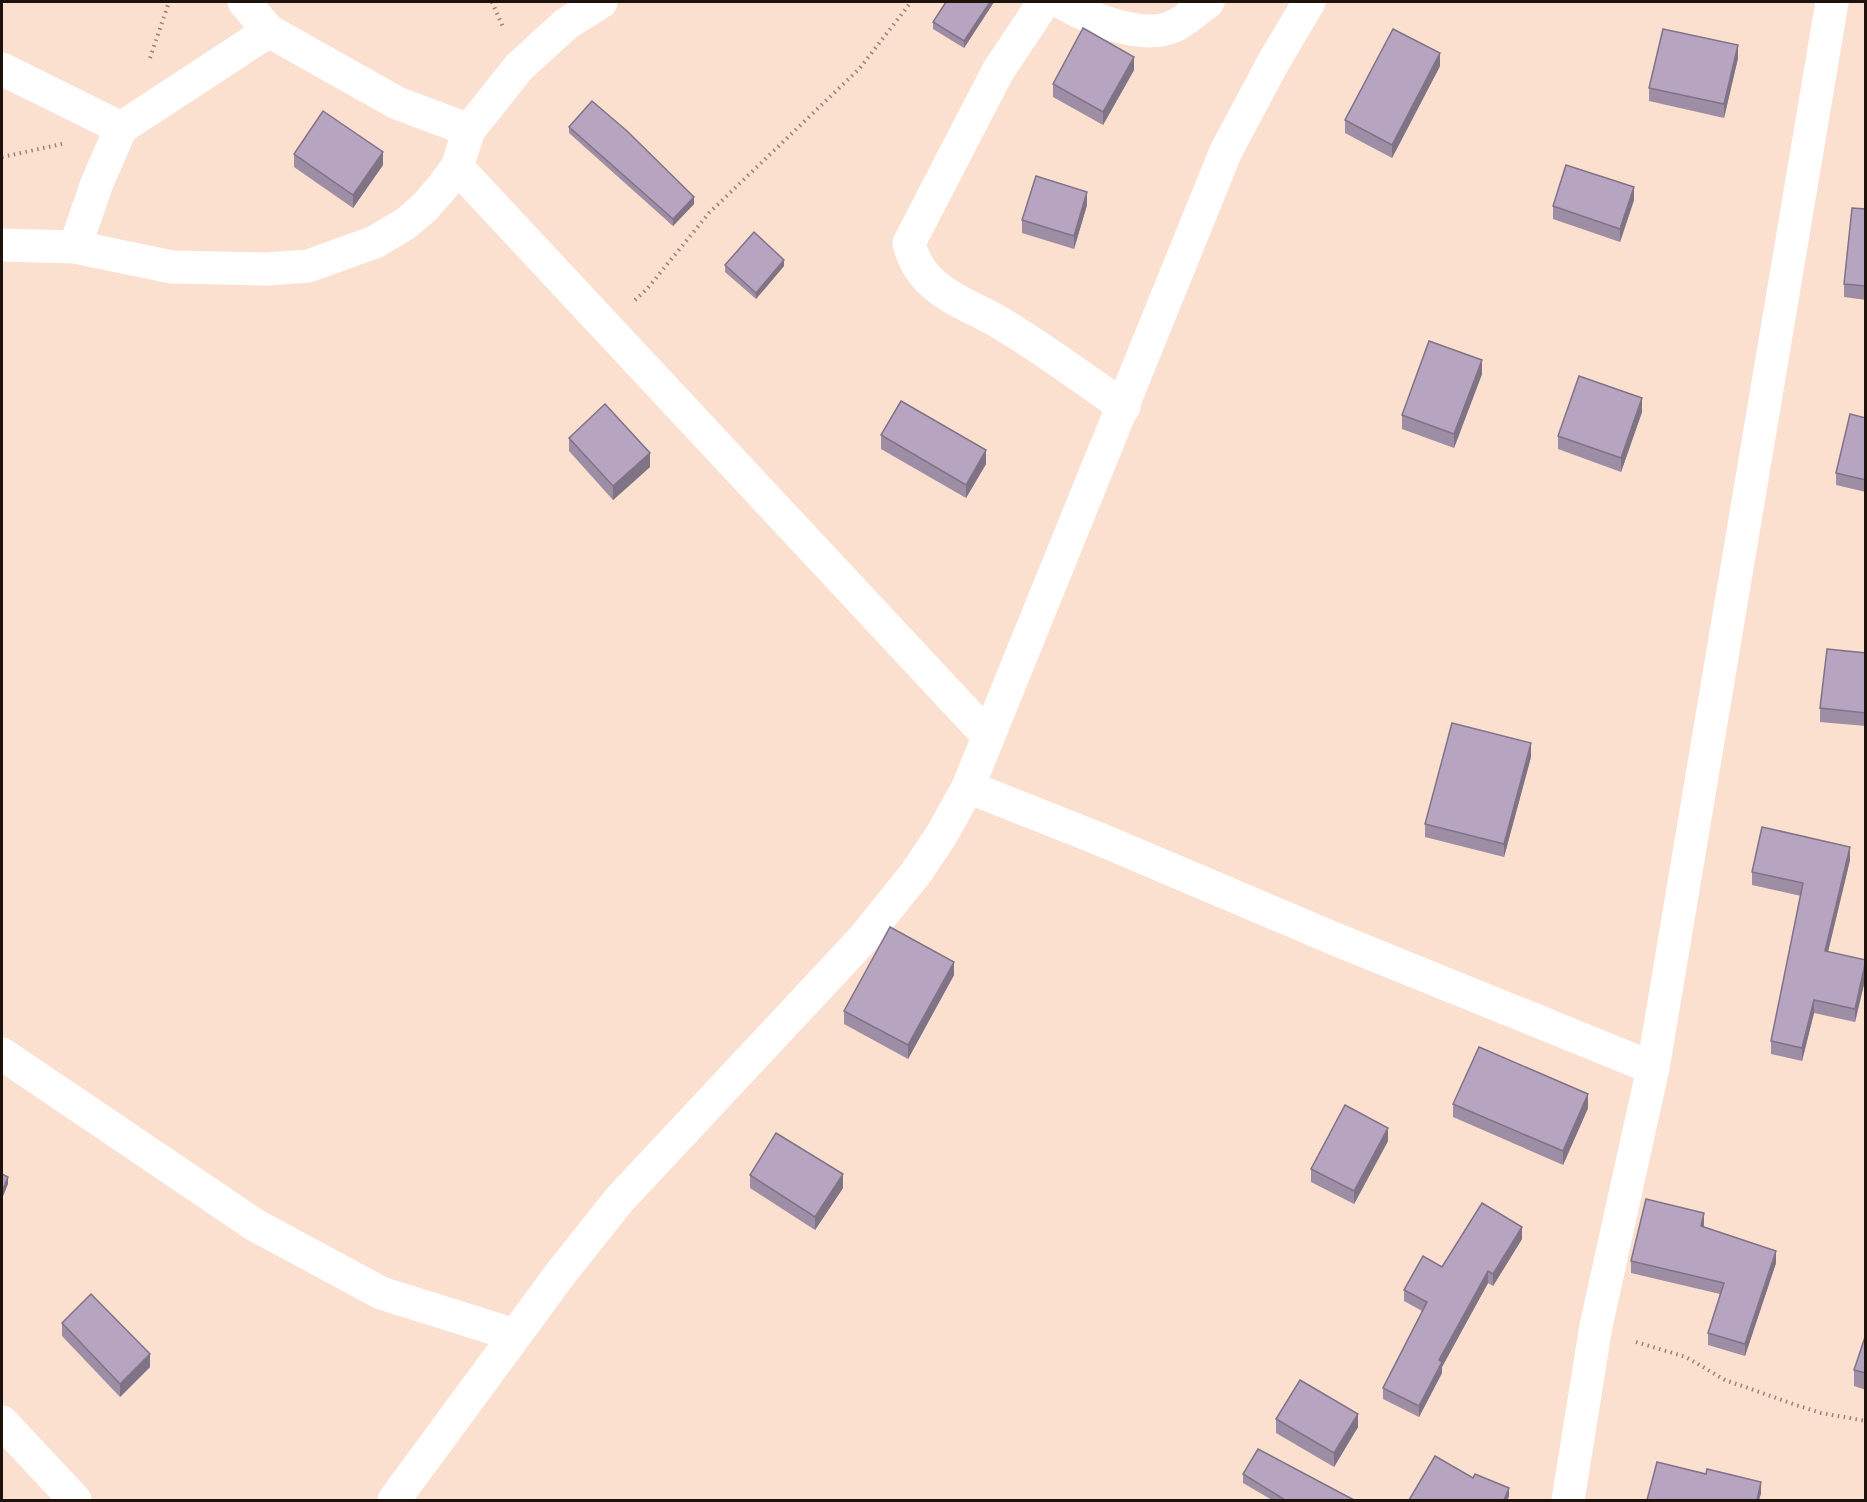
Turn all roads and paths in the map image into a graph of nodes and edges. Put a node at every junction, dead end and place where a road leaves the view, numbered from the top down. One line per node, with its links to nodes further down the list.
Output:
1 (244, 2): 9 (street)
2 (601, 2): 12 (street)
3 (911, 2): 16 (path)
4 (1044, 2): 17 (street)
5 (1062, 2): 6 (street)
6 (1209, 2)
7 (1309, 2): 17 (street)
8 (1832, 2): 21 (street)
9 (269, 31): 11 (street); 12 (street)
10 (2, 69): 11 (street)
11 (121, 128): 15 (street)
12 (469, 130): 13 (street)
13 (456, 167): 15 (street); 16 (street)
14 (2, 245): 15 (street)
15 (75, 247)
16 (606, 325): 18 (street)
17 (1124, 407): 18 (street)
18 (988, 736): 19 (street)
19 (968, 787): 21 (street); 23 (street)
20 (2, 1054): 23 (street)
21 (1653, 1068): 22 (street)
22 (1596, 1326): 24 (path); 28 (street)
23 (515, 1335): 27 (street)
24 (1866, 1421)
25 (2, 1422): 26 (street)
26 (75, 1500)
27 (394, 1500)
28 (1568, 1500)

